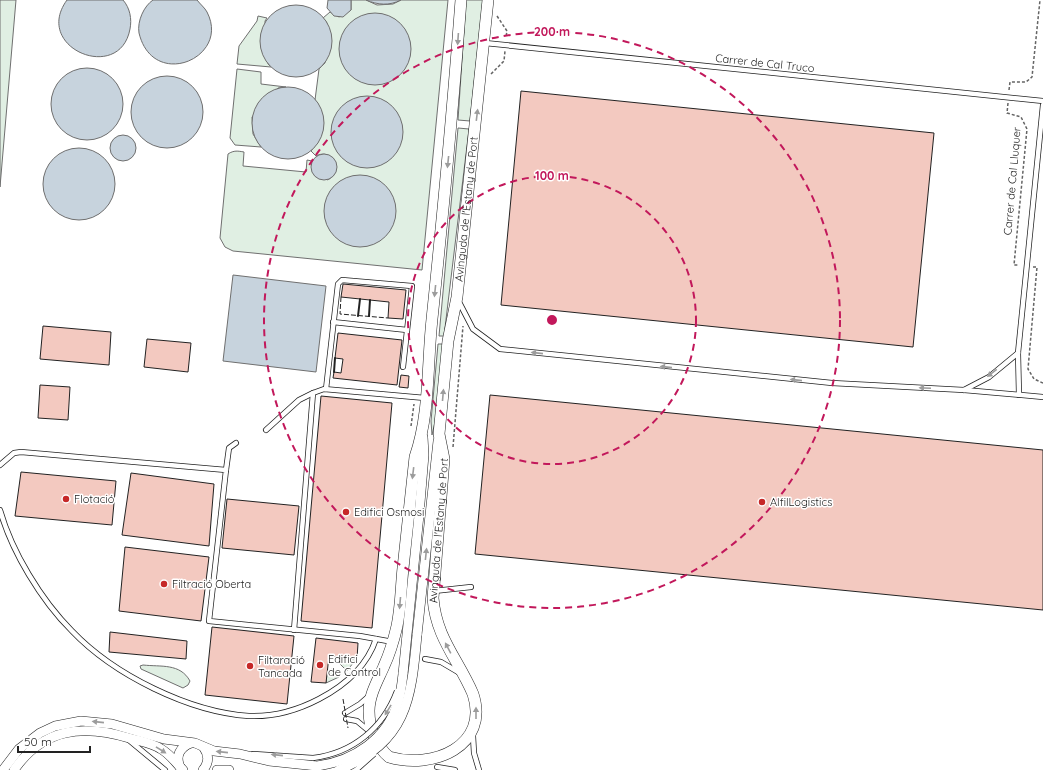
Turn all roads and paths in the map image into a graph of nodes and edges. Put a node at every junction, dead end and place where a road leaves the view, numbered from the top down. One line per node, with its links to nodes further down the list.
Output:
1 (461, 0): 24 (street, Avinguda de l'Estany de Port, one-way to 24)
2 (488, 0): 5 (street, Avinguda de l'Estany de Port)
3 (1040, 0): 8 (path, Carrer de Cal Lluquer)
4 (496, 12): 6 (path)
5 (485, 43): 6 (lane, Carrer de Cal Truco); 12 (street, Avinguda de l'Estany de Port, one-way to 5)
6 (505, 45): 7 (path); 8 (lane, Carrer de Cal Truco)
7 (491, 75)
8 (1008, 98): 9 (lane, Carrer de Cal Truco); 11 (path, Carrer de Cal Lluquer)
9 (1043, 101)
10 (1043, 105): 11 (lane, Carrer de Cal Lluquer)
11 (1026, 266): 16 (lane, Carrer de Cal Lluquer); 18 (path, Carrer de Cal Lluquer)
12 (457, 297): 13 (lane); 26 (street, Avinguda de l'Estany de Port, one-way to 12)
13 (464, 314): 20 (lane, one-way to 13); 29 (path, Avinguda de l'Estany de Port)
14 (334, 322): 15 (lane); 15 (lane); 19 (lane)
15 (407, 330): 17 (lane)
16 (1018, 353): 20 (lane, one-way to 20); 22 (lane, Carrer de Cal Lluquer)
17 (403, 367)
18 (1043, 384)
19 (326, 389): 21 (lane); 24 (lane)
20 (964, 390): 22 (lane)
21 (313, 393): 25 (lane); 35 (lane)
22 (1019, 395): 23 (lane)
23 (1043, 397)
24 (425, 398): 27 (street, Avinguda de l'Estany de Port)
25 (266, 430)
26 (439, 434): 34 (street, Avinguda de l'Estany de Port); 47 (street, one-way to 26, bridge)
27 (422, 436): 37 (street, Avinguda de l'Estany de Port, one-way to 37); 48 (street, one-way to 48, bridge)
28 (236, 443): 31 (lane)
29 (453, 447)
30 (0, 465): 31 (lane)
31 (226, 470): 35 (lane)
32 (0, 510): 36 (lane)
33 (471, 587): 34 (lane)
34 (434, 591): 39 (street, Avinguda de l'Estany de Port, one-way to 34)
35 (294, 630): 36 (lane)
36 (376, 639): 37 (lane)
37 (393, 642): 40 (street, Avinguda de l'Estany de Port)
38 (425, 660): 39 (lane)
39 (468, 682): 45 (street, Avinguda de l'Estany de Port, one-way to 39)
40 (374, 689): 41 (lane); 44 (street, Avinguda de l'Estany de Port)
41 (345, 713)
42 (346, 719): 44 (lane)
43 (114, 733): 50 (street, one-way to 50); 52 (street); 53 (lane)
44 (373, 735): 49 (street, Avinguda de l'Estany de Port)
45 (472, 736): 49 (street, Avinguda de l'Estany de Port); 60 (lane)
46 (191, 743): 48 (street); 50 (street); 51 (street, one-way to 51)
47 (382, 744): 57 (street, bridge); 58 (lane, bridge)
48 (204, 748): 54 (street)
49 (437, 767): 59 (lane)
50 (182, 769)
51 (3, 770)
52 (14, 770)
53 (165, 770)
54 (203, 770)
55 (216, 770): 56 (street)
56 (229, 770)
57 (339, 770)
58 (356, 770)
59 (455, 770)
60 (479, 770)

